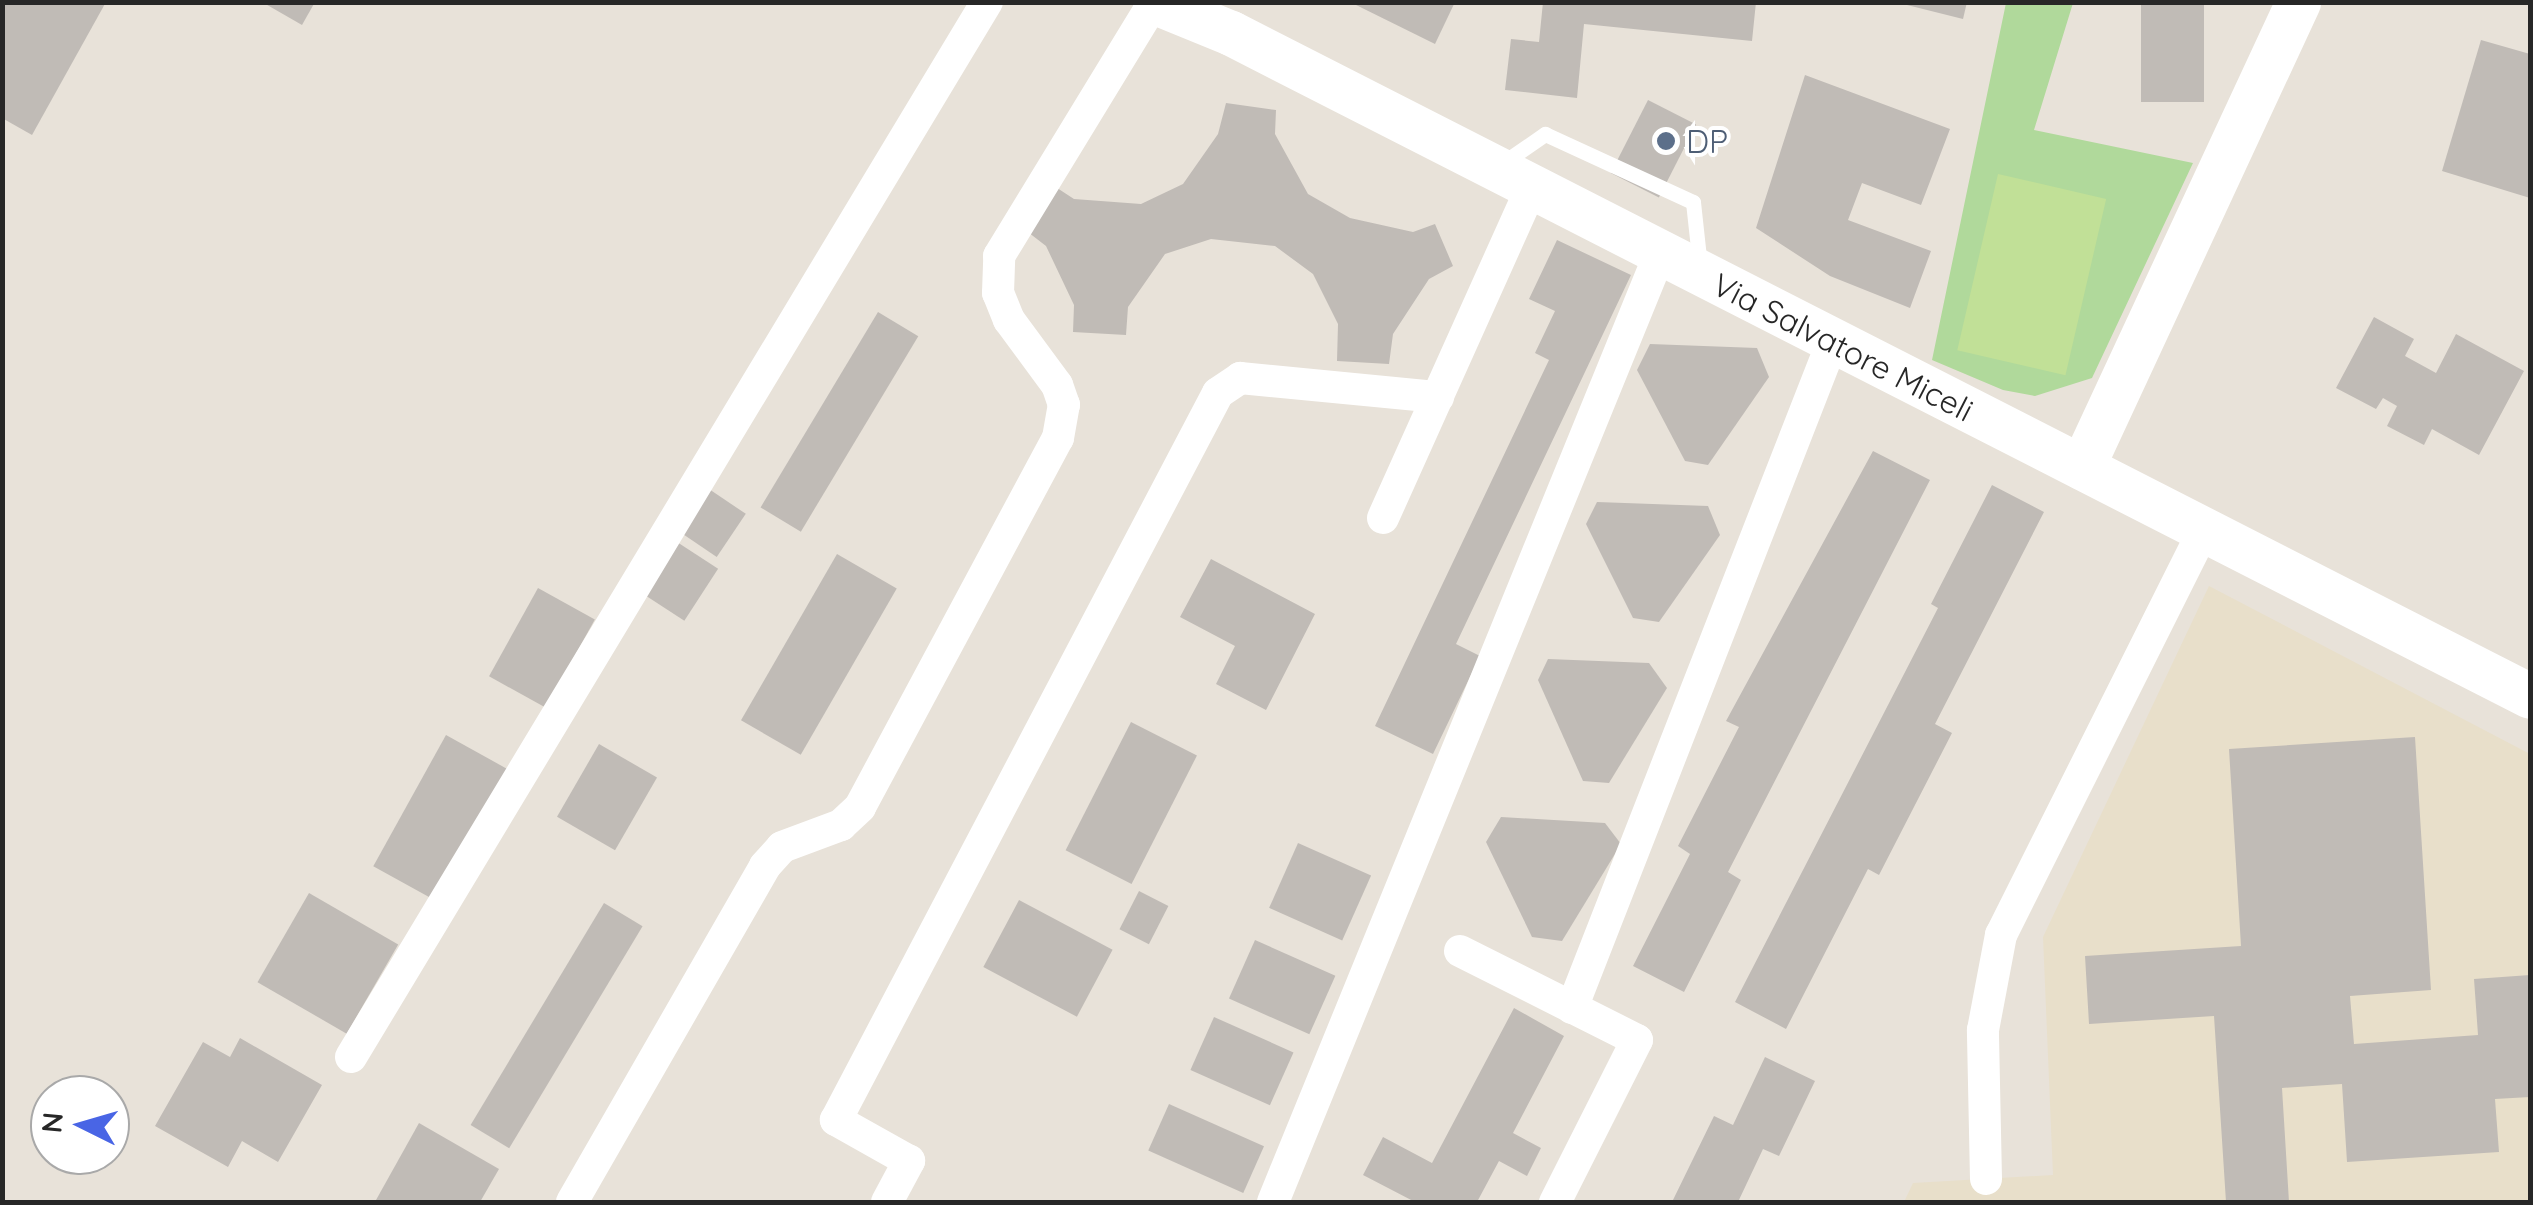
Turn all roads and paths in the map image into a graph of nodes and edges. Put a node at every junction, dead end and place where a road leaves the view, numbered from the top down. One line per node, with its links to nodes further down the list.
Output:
1 (987, 2): 15 (street)
2 (1154, 2): 4 (street, Via Salvatore Miceli); 17 (street)
3 (2298, 2): 9 (street)
4 (1514, 178): 5 (street, Via Salvatore Miceli); 6 (lane); 8 (street)
5 (1660, 253): 6 (street, Via Salvatore Miceli); 19 (street)
6 (1702, 275): 7 (street, Via Salvatore Miceli)
7 (1832, 344): 9 (street, Via Salvatore Miceli); 14 (street)
8 (1438, 397): 10 (street); 18 (street)
9 (2082, 468): 11 (street, Via Salvatore Miceli)
10 (1383, 518)
11 (2204, 530): 12 (street, Via Salvatore Miceli); 16 (street)
12 (2530, 696)
13 (1460, 951): 14 (street)
14 (1572, 1008): 20 (street)
15 (352, 1058)
16 (1986, 1179)
17 (572, 1202)
18 (887, 1202)
19 (1273, 1202)
20 (1555, 1202)

